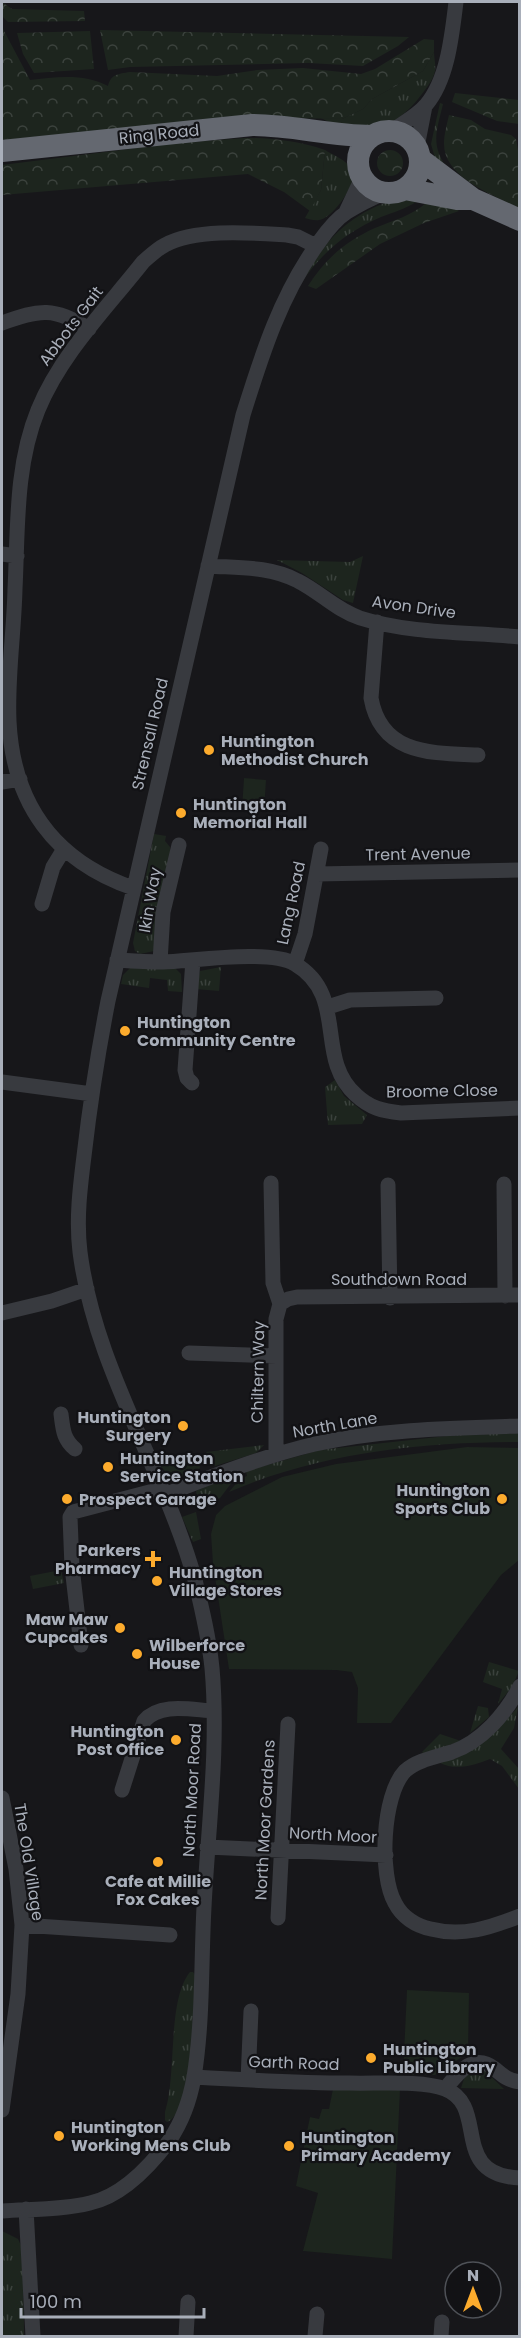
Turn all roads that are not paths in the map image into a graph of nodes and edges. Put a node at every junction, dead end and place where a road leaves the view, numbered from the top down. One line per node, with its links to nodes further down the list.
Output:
1 (456, 2): 2 (street)
2 (425, 106): 4 (street); 6 (street)
3 (316, 133): 4 (highway, Ring Road); 5 (highway, Ring Road); 7 (highway, Ring Road)
4 (382, 133): 6 (highway); 7 (highway)
5 (2, 151)
6 (418, 153): 8 (highway); 9 (highway)
7 (360, 171): 8 (highway); 10 (street, Strensall Road)
8 (395, 191): 9 (highway); 10 (street, Strensall Road)
9 (473, 199): 11 (highway)
10 (346, 212): 12 (street, Strensall Road)
11 (519, 220)
12 (316, 246): 14 (street, Abbots Gait); 16 (street, Strensall Road)
13 (2, 323): 14 (street)
14 (89, 329): 15 (street, Abbots Gait)
15 (9, 555): 20 (street, Abbots Gait)
16 (208, 566): 17 (street, Avon Drive); 27 (street, Strensall Road)
17 (377, 622): 18 (street, Avon Drive); 19 (street)
18 (519, 637)
19 (468, 750)
20 (20, 779): 21 (street); 23 (street, Abbots Gait)
21 (2, 782)
22 (179, 845): 31 (street, Ikin Way)
23 (64, 849): 27 (street, Abbots Gait); 28 (street)
24 (321, 849): 26 (street, Lang Road)
25 (519, 870): 26 (street, Trent Avenue)
26 (317, 874): 32 (street, Lang Road)
27 (133, 888): 29 (street, Strensall Road)
28 (42, 907)
29 (117, 960): 31 (street, Broome Close); 37 (street, Strensall Road)
30 (193, 960): 31 (street, Broome Close); 32 (street, Broome Close); 36 (street)
31 (160, 962)
32 (295, 964): 34 (street, Broome Close)
33 (436, 998): 34 (street)
34 (328, 1007): 38 (street, Broome Close)
35 (2, 1082): 37 (street)
36 (192, 1083)
37 (92, 1094): 42 (street, Strensall Road)
38 (519, 1108)
39 (271, 1183): 45 (street, Chiltern Way)
40 (504, 1184): 43 (street)
41 (388, 1185): 44 (street)
42 (87, 1289): 46 (street); 53 (street, North Moor Road)
43 (512, 1296): 44 (street, Southdown Road)
44 (390, 1298): 45 (street, Southdown Road)
45 (280, 1304): 48 (street, Chiltern Way)
46 (2, 1313)
47 (189, 1353): 48 (street)
48 (276, 1356): 52 (street, Chiltern Way)
49 (61, 1414): 51 (street)
50 (519, 1426): 52 (street, North Lane)
51 (75, 1449)
52 (276, 1454): 53 (street, North Lane)
53 (163, 1492): 54 (street, North Lane); 56 (street, North Moor Road)
54 (81, 1645)
55 (519, 1686): 62 (street, North Moor)
56 (214, 1711): 58 (street); 60 (street, North Moor Road)
57 (288, 1724): 61 (street, North Moor Gardens)
58 (122, 1790)
59 (2, 1798): 65 (street, The Old Village)
60 (207, 1847): 61 (street, North Moor); 69 (street, North Moor Road)
61 (282, 1850): 62 (street, North Moor); 64 (street, North Moor Gardens)
62 (386, 1855): 63 (street, North Moor)
63 (519, 1916)
64 (278, 1918)
65 (22, 1925): 66 (street); 68 (street, The Old Village)
66 (170, 1935)
67 (251, 2012): 70 (street)
68 (6, 2041): 73 (street, The Old Village)
69 (194, 2077): 70 (street, Garth Road); 75 (street, North Moor Road)
70 (248, 2080): 72 (street, Garth Road)
71 (519, 2082): 72 (street)
72 (445, 2089): 74 (street)
73 (2, 2110)
74 (519, 2178)
75 (26, 2209): 76 (street, North Moor Road); 79 (street)
76 (2, 2211)
77 (188, 2302): 80 (street)
78 (317, 2314): 81 (street)
79 (33, 2337)
80 (186, 2337)
81 (315, 2337)

